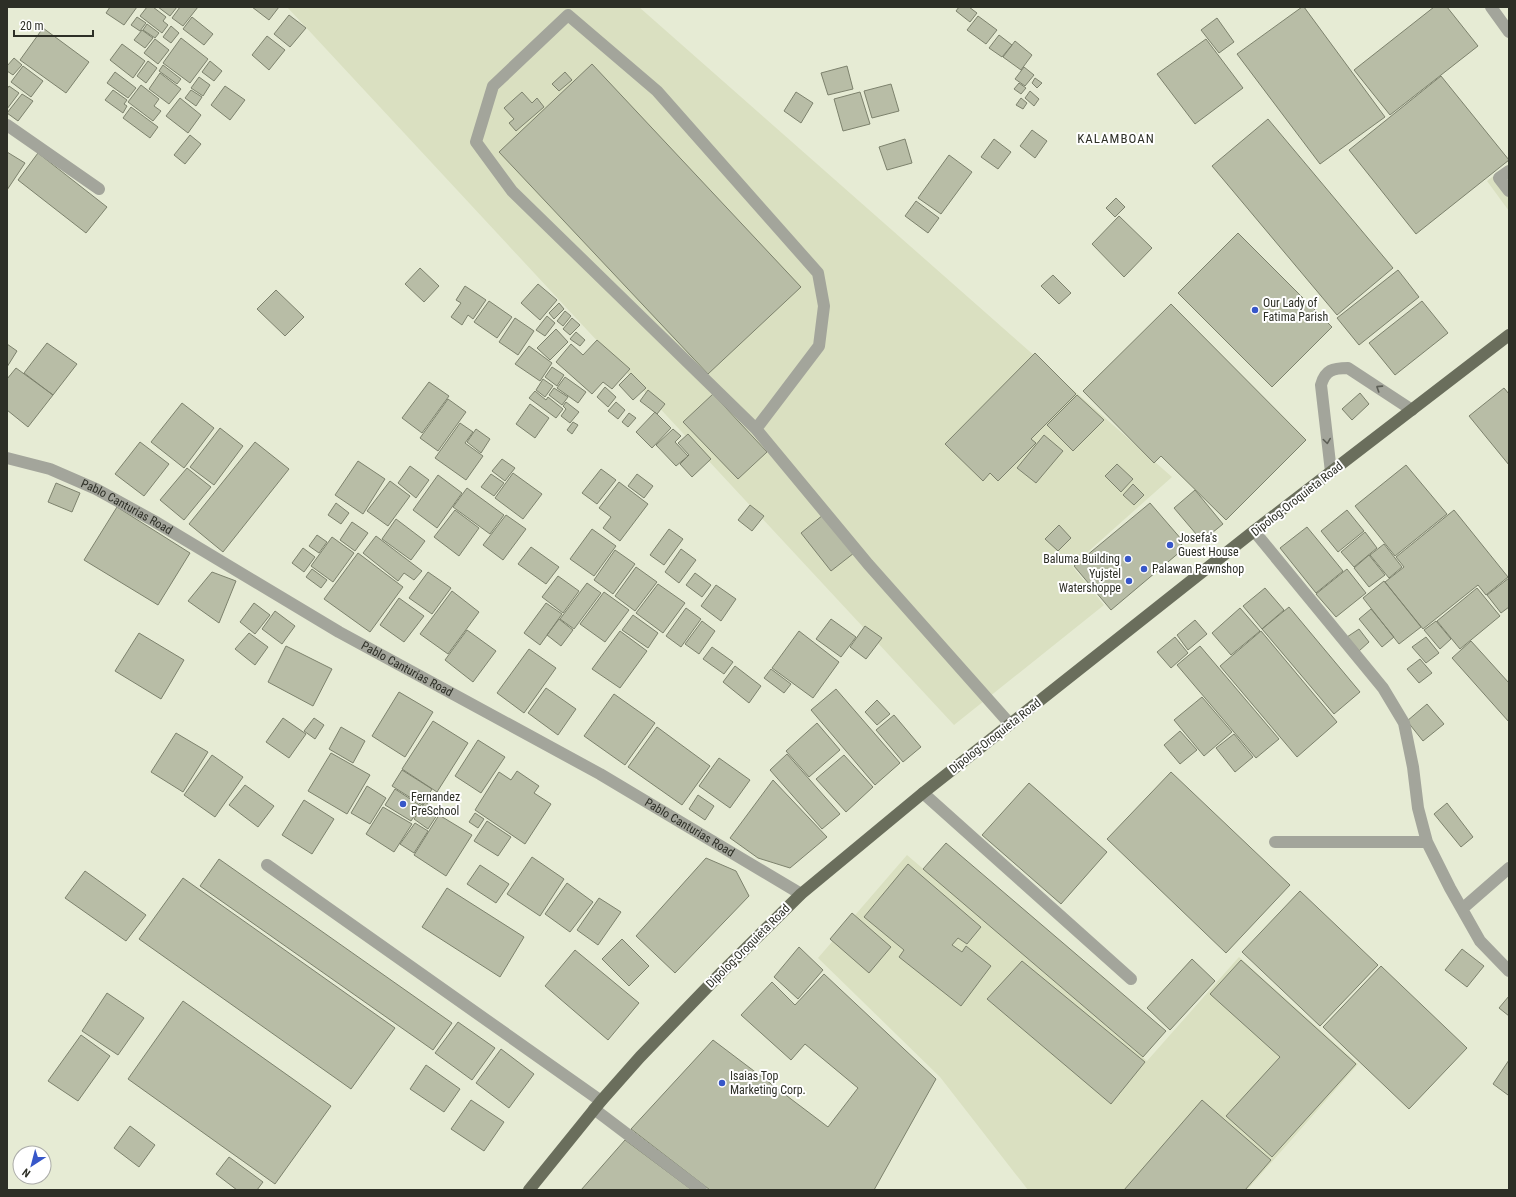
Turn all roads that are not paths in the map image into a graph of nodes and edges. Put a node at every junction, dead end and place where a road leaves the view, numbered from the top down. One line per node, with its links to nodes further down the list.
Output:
1 (1491, 7): 3 (street)
2 (565, 11): 10 (street); 10 (street)
3 (1509, 32)
4 (7, 125): 6 (street)
5 (1509, 171): 7 (street)
6 (99, 189)
7 (1509, 191)
8 (1509, 335): 9 (main road, Dipolog-Oroquieta Road)
9 (1412, 410): 12 (main road, Dipolog-Oroquieta Road); 12 (street, one-way to 12)
10 (756, 429): 14 (street)
11 (7, 458): 20 (street, Pablo Canturias Road)
12 (1331, 472): 13 (main road, Dipolog-Oroquieta Road)
13 (1254, 531): 14 (main road, Dipolog-Oroquieta Road); 17 (street)
14 (1010, 724): 15 (main road, Dipolog-Oroquieta Road)
15 (923, 793): 20 (main road, Dipolog-Oroquieta Road); 23 (street)
16 (1275, 842): 17 (street)
17 (1427, 842): 21 (street)
18 (267, 865): 24 (street)
19 (1509, 868): 21 (street)
20 (801, 894): 24 (main road, Dipolog-Oroquieta Road)
21 (1462, 910): 22 (street)
22 (1509, 971)
23 (1131, 979)
24 (597, 1105): 25 (main road, Dipolog-Oroquieta Road); 26 (street)
25 (529, 1190)
26 (702, 1190)

